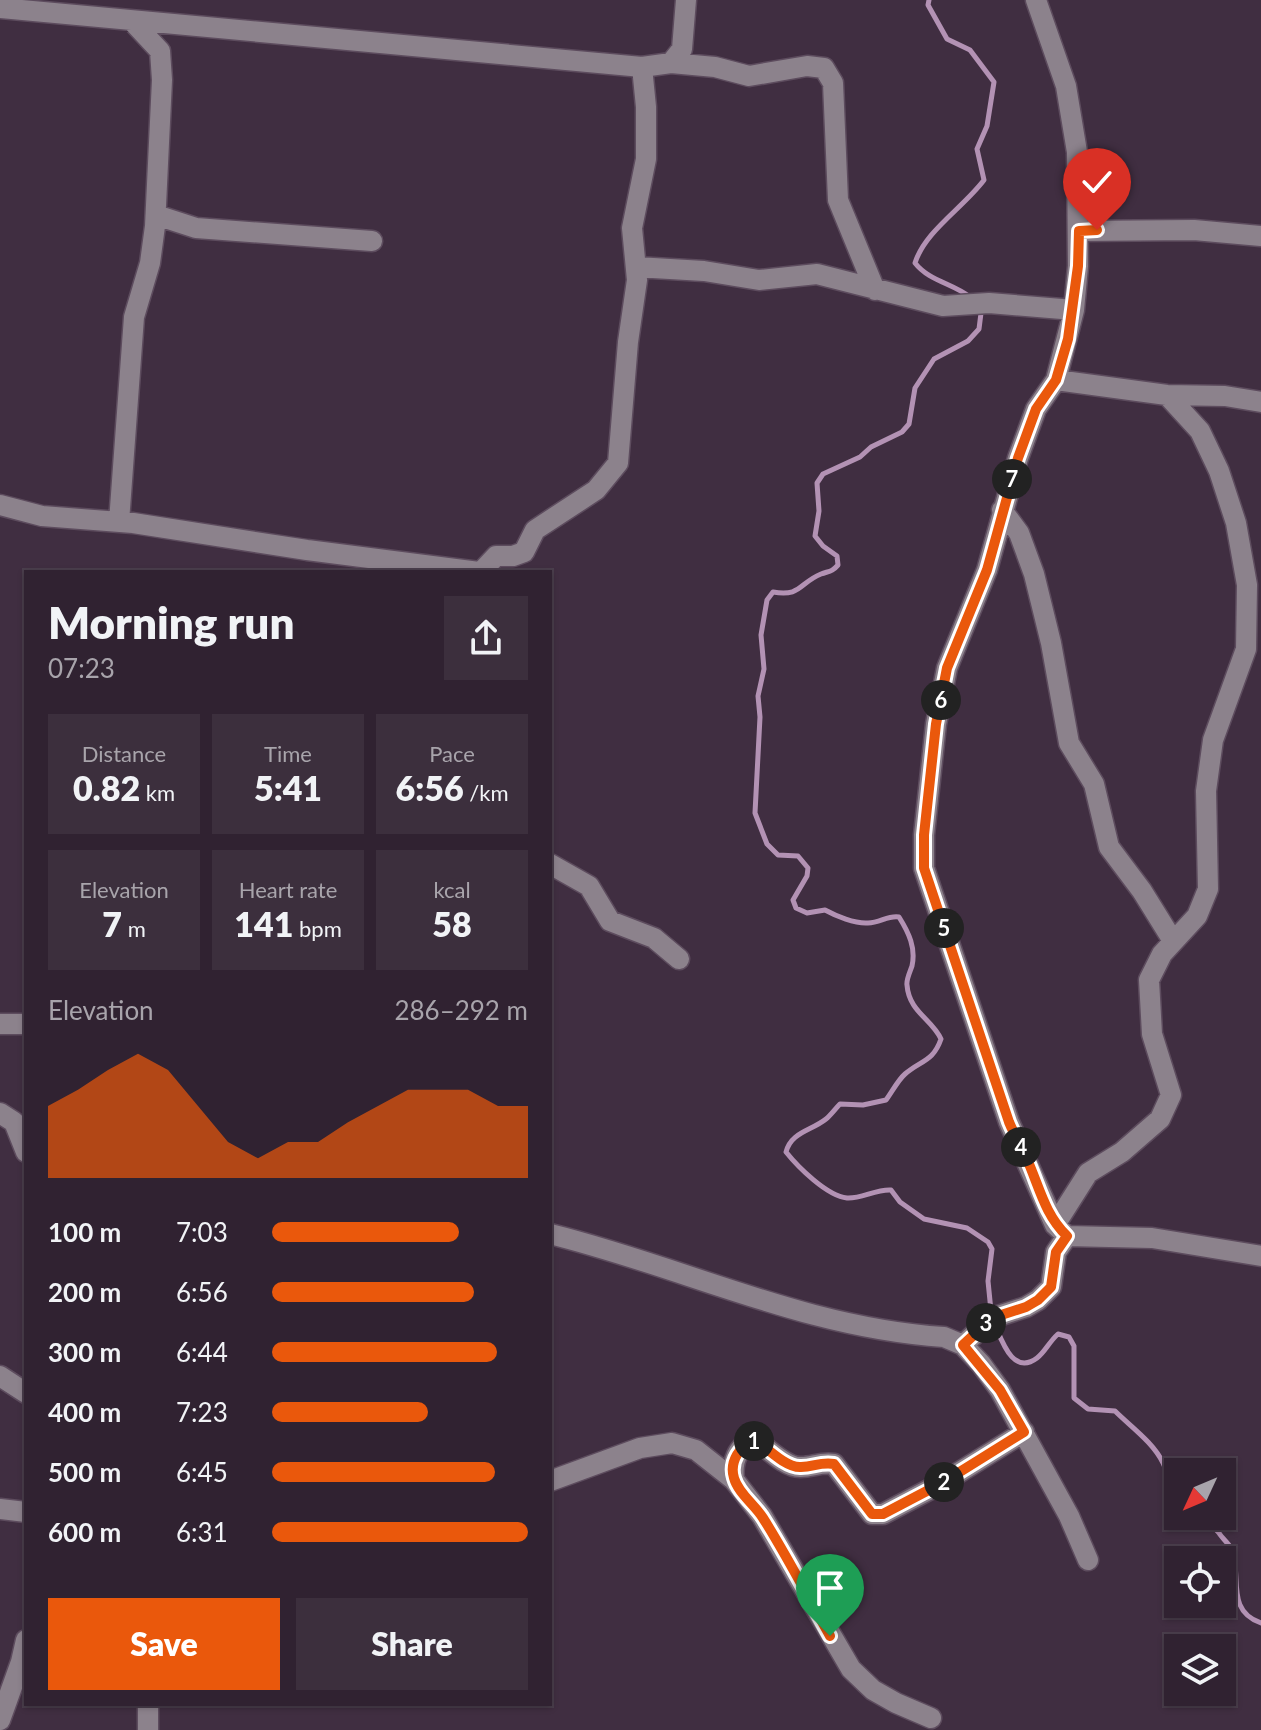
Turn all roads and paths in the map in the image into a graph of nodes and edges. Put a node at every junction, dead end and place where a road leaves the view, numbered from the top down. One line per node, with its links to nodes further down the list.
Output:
1 (686, 0): 6 (street)
2 (1036, 0): 9 (street)
3 (0, 8): 4 (street)
4 (97, 9): 5 (street)
5 (132, 21): 7 (street); 8 (street)
6 (671, 63): 7 (street); 13 (street)
7 (642, 67): 12 (street)
8 (156, 215): 11 (street); 20 (street)
9 (1079, 231): 10 (street); 14 (street)
10 (1261, 236)
11 (372, 241)
12 (636, 267): 13 (street); 22 (street)
13 (875, 290): 14 (street)
14 (1074, 310): 15 (street)
15 (1056, 380): 16 (street); 19 (street)
16 (1167, 395): 17 (street); 24 (street)
17 (1261, 402)
18 (0, 505): 20 (street)
19 (1002, 510): 24 (street); 30 (street)
20 (119, 522): 21 (street)
21 (464, 570)
22 (482, 570)
23 (552, 865): 25 (street)
24 (1173, 941): 30 (street)
25 (679, 959)
26 (0, 1024): 27 (street)
27 (24, 1024)
28 (0, 1113): 29 (street)
29 (24, 1147)
30 (1061, 1230): 32 (street); 33 (street)
31 (552, 1235): 33 (street)
32 (1261, 1256)
33 (963, 1345): 36 (street)
34 (0, 1376): 35 (street)
35 (24, 1392)
36 (1024, 1432): 38 (street); 41 (street)
37 (552, 1480): 38 (street)
38 (734, 1480): 44 (street)
39 (0, 1509): 40 (street)
40 (24, 1512)
41 (1088, 1560)
42 (24, 1646): 45 (street)
43 (148, 1706): 46 (street)
44 (931, 1718)
45 (0, 1720)
46 (148, 1730)

